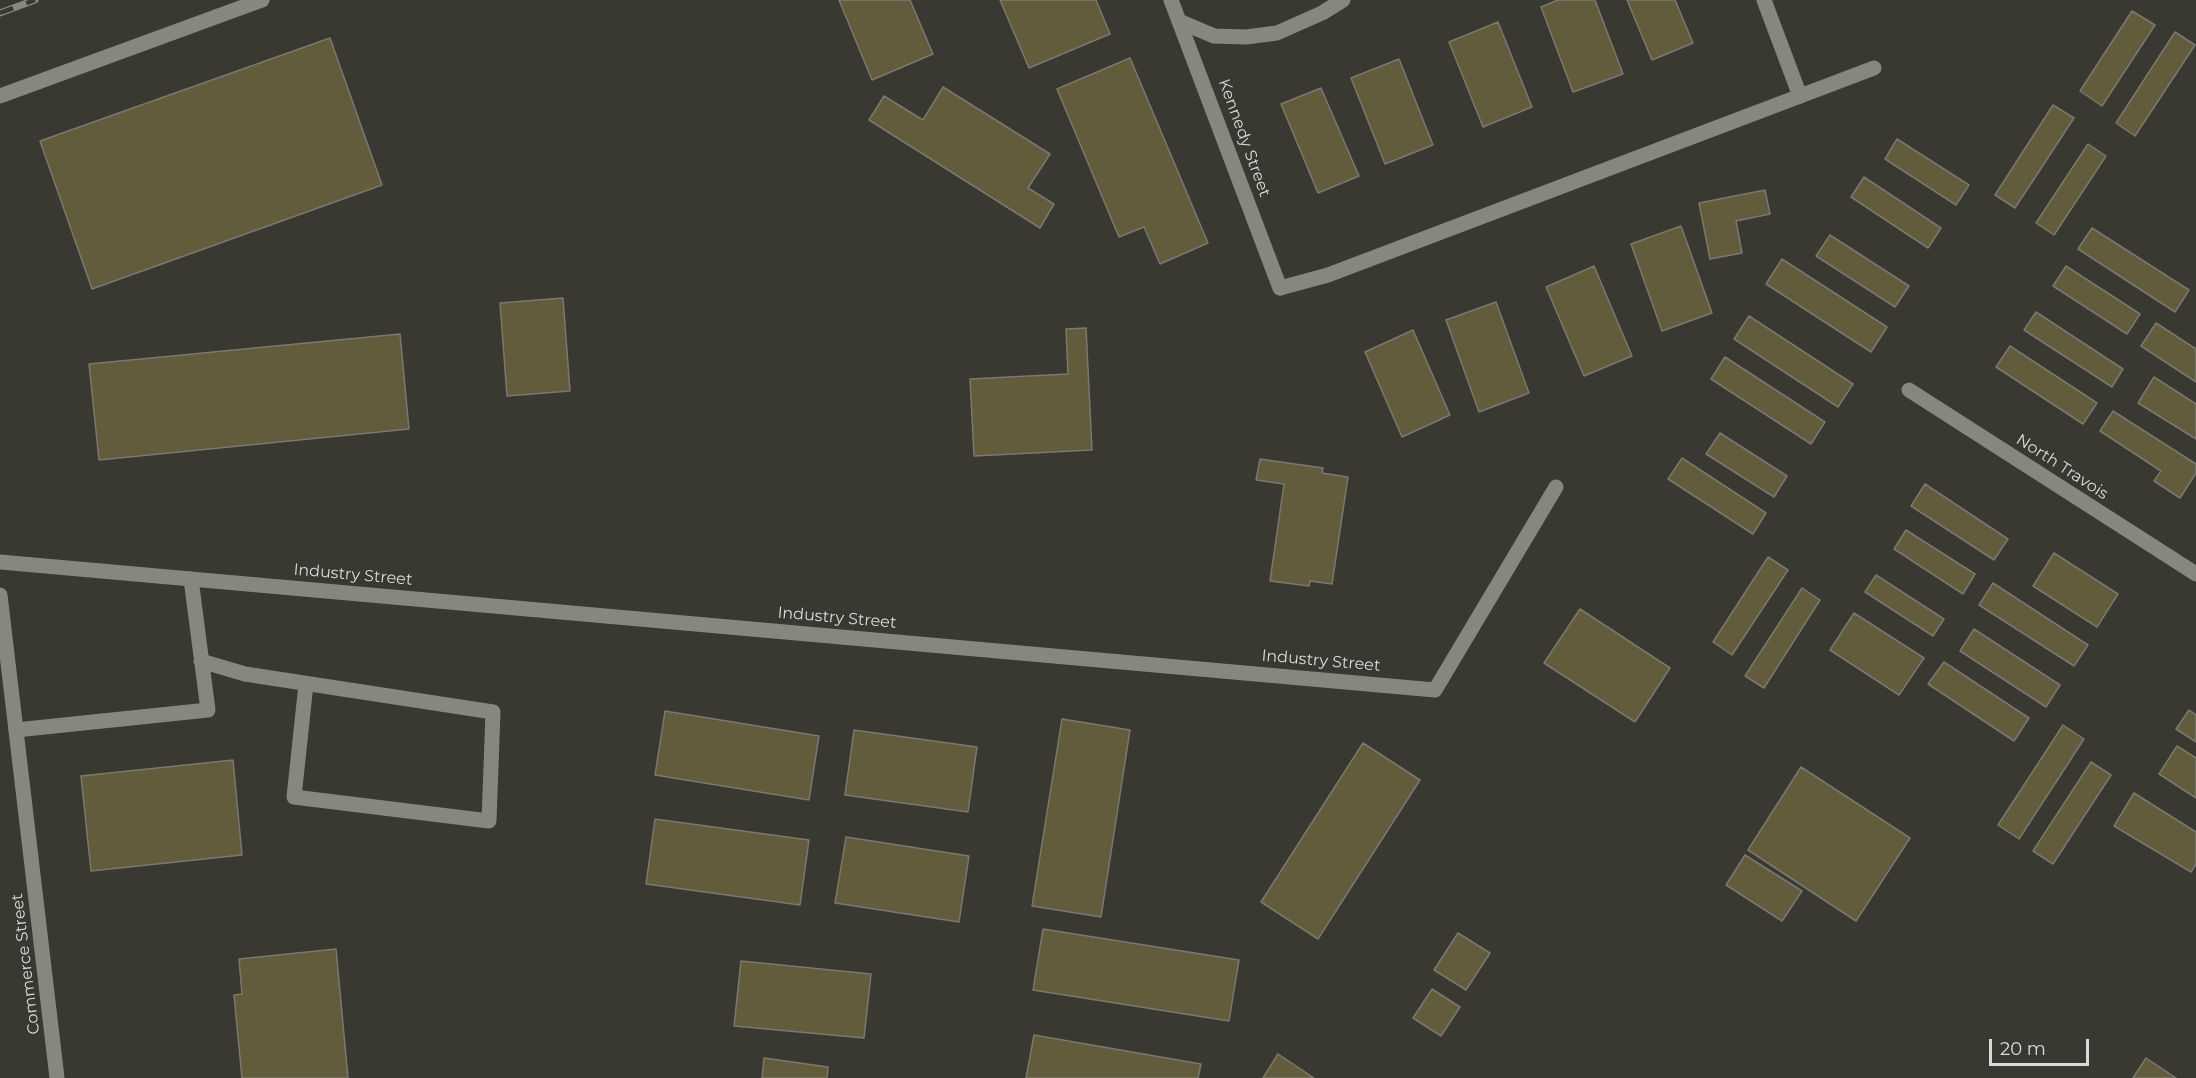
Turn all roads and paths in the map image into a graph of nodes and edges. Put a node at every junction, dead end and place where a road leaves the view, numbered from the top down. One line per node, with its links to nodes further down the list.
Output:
1 (262, 0): 7 (street)
2 (1172, 0): 5 (street, Kennedy Street)
3 (1343, 0): 5 (street)
4 (1764, 0): 8 (street)
5 (1181, 22): 8 (street, Kennedy Street)
6 (1874, 68): 8 (street)
7 (0, 96)
8 (1800, 96)
9 (1909, 390): 12 (street, North Travois)
10 (1556, 487): 13 (street, Industry Street)
11 (0, 562): 13 (street, Industry Street)
12 (2196, 574)
13 (192, 579): 15 (street)
14 (0, 595): 17 (street, Commerce Street)
15 (201, 661): 16 (street); 17 (street)
16 (306, 684): 16 (street)
17 (16, 730): 18 (street, Commerce Street)
18 (57, 1078)

